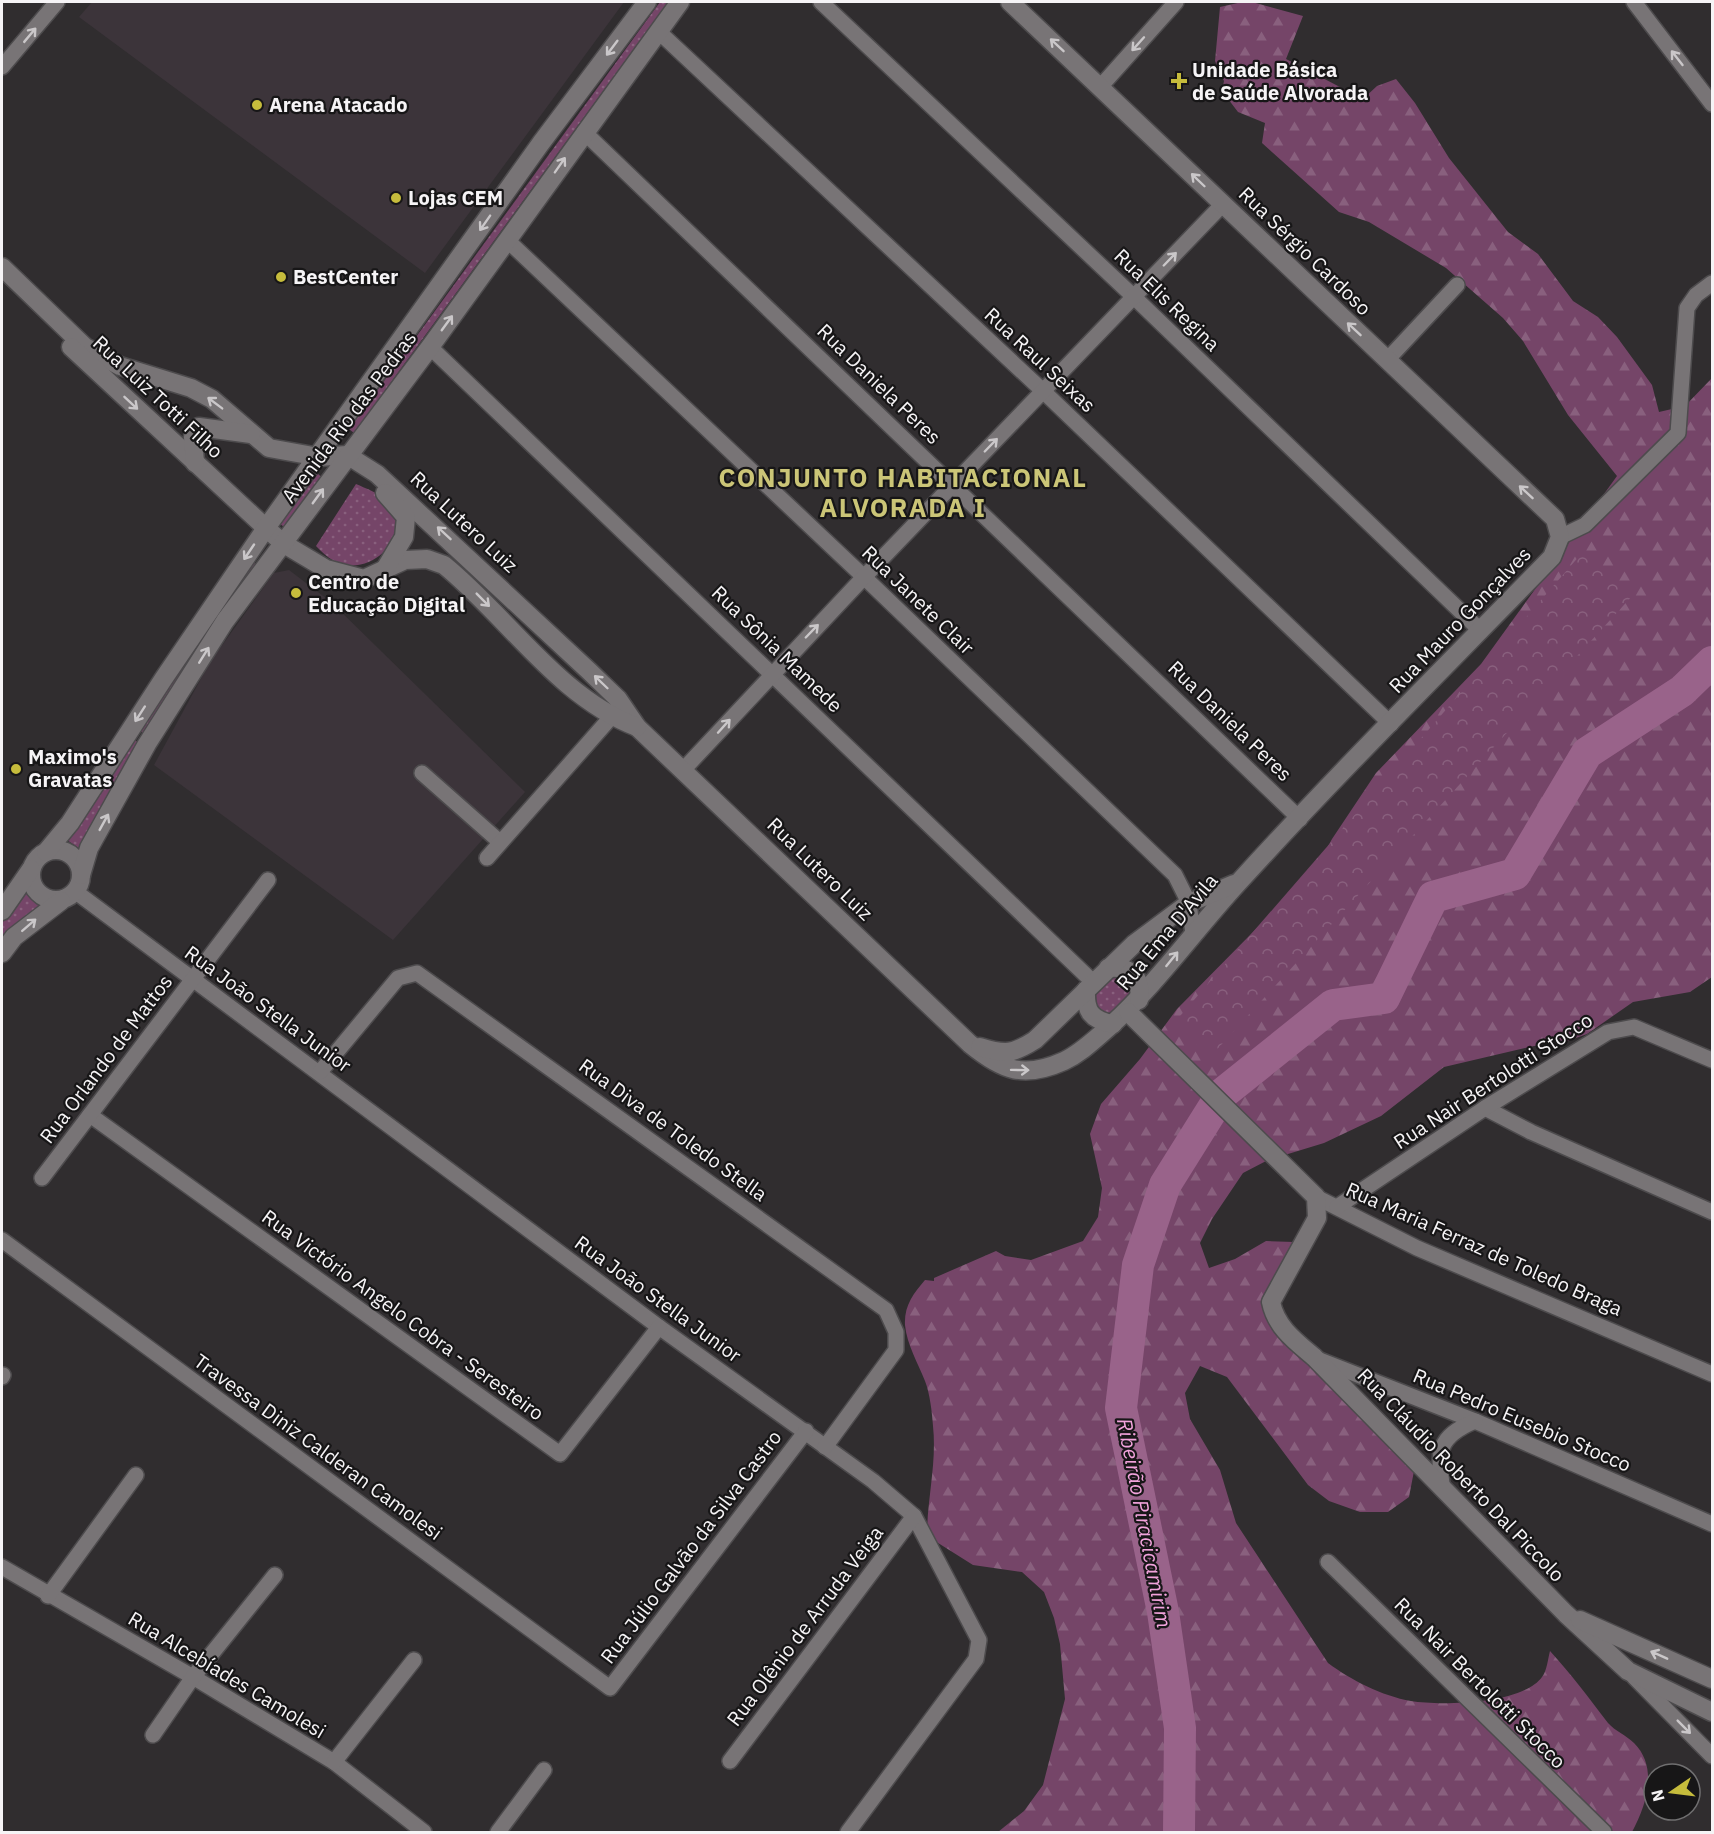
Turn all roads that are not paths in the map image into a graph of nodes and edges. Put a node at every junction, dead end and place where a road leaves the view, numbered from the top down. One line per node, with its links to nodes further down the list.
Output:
1 (57, 2): 9 (street, one-way to 1)
2 (647, 2): 25 (street, Avenida Rio das Pedras, one-way to 25)
3 (680, 2): 8 (street, Avenida Rio das Pedras)
4 (821, 2): 19 (street, Rua Elis Regina)
5 (1010, 2): 10 (street, Rua Sérgio Cardoso, one-way to 5)
6 (1176, 2): 10 (street, one-way to 10)
7 (1634, 2): 11 (street, one-way to 7)
8 (658, 31): 12 (street, Avenida Rio das Pedras); 22 (street, Rua Raul Seixas)
9 (2, 67)
10 (1101, 86): 13 (street, Rua Sérgio Cardoso, one-way to 10)
11 (1713, 104)
12 (584, 132): 14 (street, Avenida Rio das Pedras, one-way to 12); 28 (street, Rua Daniela Peres)
13 (1223, 204): 19 (street, one-way to 13); 21 (street, Rua Sérgio Cardoso, one-way to 13)
14 (507, 240): 20 (street, Avenida Rio das Pedras, one-way to 14); 33 (street, Rua Janete Clair)
15 (2, 267): 23 (street, one-way to 15)
16 (2, 282): 26 (street, Rua Luiz Totti Filho, one-way to 26)
17 (1713, 283): 30 (street)
18 (1457, 285): 21 (street)
19 (1134, 297): 22 (street); 34 (street, Rua Elis Regina)
20 (430, 347): 24 (street, Avenida Rio das Pedras); 35 (street, Rua Sônia Mamede)
21 (1387, 360): 30 (street, Rua Sérgio Cardoso, one-way to 21)
22 (1043, 391): 28 (street, one-way to 22); 37 (street, Rua Raul Seixas)
23 (253, 434): 25 (street); 26 (street)
24 (347, 455): 25 (street); 27 (street, Rua Lutero Luiz); 31 (street, Avenida Rio das Pedras, one-way to 24)
25 (319, 457): 29 (street, Avenida Rio das Pedras)
26 (195, 463): 29 (street, Rua Luiz Totti Filho)
27 (377, 474): 32 (street); 36 (street, Rua Lutero Luiz, one-way to 27)
28 (953, 484): 33 (street); 40 (street, Rua Daniela Peres)
29 (266, 528): 31 (street, Rua Luiz Totti Filho); 42 (street, Avenida Rio das Pedras, one-way to 42)
30 (1560, 537): 34 (street, Rua Mauro Gonçalves)
31 (284, 544): 32 (street, Rua Lutero Luiz); 47 (street, Avenida Rio das Pedras, one-way to 31)
32 (384, 570): 36 (street, Rua Lutero Luiz, one-way to 36)
33 (864, 577): 35 (street, one-way to 33); 48 (street, Rua Janete Clair)
34 (1481, 631): 37 (street, Rua Mauro Gonçalves)
35 (772, 673): 38 (street, one-way to 35); 54 (street, Rua Sônia Mamede)
36 (616, 711): 38 (street, Rua Lutero Luiz); 41 (street)
37 (1391, 724): 40 (street, Rua Mauro Gonçalves)
38 (684, 769): 57 (street, Rua Lutero Luiz)
39 (423, 773): 41 (street)
40 (1300, 819): 46 (street, Rua Mauro Gonçalves)
41 (500, 842): 43 (street)
42 (46, 852): 44 (street); 47 (street)
43 (487, 858)
44 (31, 869): 47 (street); 49 (street)
45 (268, 880): 53 (street, Rua Orlando de Mattos)
46 (1239, 882): 48 (street, Rua Ema D'Avila); 50 (street, Rua Ema D'Avila)
47 (73, 889): 51 (street, one-way to 47); 53 (street, Rua João Stella Junior)
48 (1190, 903): 50 (street, Rua Janete Clair); 52 (street, Rua Ema D'Avila)
49 (2, 911)
50 (1193, 934): 55 (street, Rua Ema D'Avila, one-way to 50)
51 (2, 952)
52 (1108, 968): 54 (street, Rua Ema D'Avila); 55 (street)
53 (192, 980): 59 (street, Rua João Stella Junior); 61 (street, Rua Orlando de Mattos)
54 (1090, 986): 56 (street); 57 (street, Rua Ema D'Avila)
55 (1133, 1006): 56 (street, Rua Ema D'Avila); 63 (street, Rua Maria Ferraz de Toledo Braga)
56 (1113, 1024): 57 (street, Rua Ema D'Avila, one-way to 56)
57 (970, 1044)
58 (1713, 1060): 60 (street, Rua Nair Bertolotti Stocco)
59 (320, 1072): 67 (street, Rua João Stella Junior); 72 (street, Rua Diva de Toledo Stella)
60 (1485, 1108): 64 (street, Rua Nair Bertolotti Stocco); 65 (street)
61 (90, 1114): 62 (street, Rua Orlando de Mattos); 67 (street, Rua Victório Angelo Cobra - Seresteiro)
62 (42, 1178)
63 (1316, 1197): 64 (street, Rua Maria Ferraz de Toledo Braga); 68 (street, Rua Cláudio Roberto Dal Piccolo)
64 (1337, 1207): 69 (street, Rua Maria Ferraz de Toledo Braga)
65 (1713, 1212)
66 (2, 1240): 86 (street, Travessa Diniz Calderan Camolesi)
67 (658, 1327): 71 (street, Rua João Stella Junior)
68 (1314, 1358): 70 (street, Rua Pedro Eusebio Stocco); 74 (street, Rua Cláudio Roberto Dal Piccolo)
69 (1713, 1374)
70 (1475, 1421): 74 (street); 76 (street, Rua Pedro Eusebio Stocco)
71 (806, 1431): 72 (street, Rua João Stella Junior); 86 (street, Rua Júlio Galvão da Silva Castro)
72 (825, 1447): 75 (street, Rua João Stella Junior)
73 (136, 1475): 80 (street)
74 (1443, 1490): 81 (street, Rua Cláudio Roberto Dal Piccolo)
75 (914, 1516): 90 (street, Rua Olênio de Arruda Veiga); 95 (street, Rua João Stella Junior)
76 (1713, 1524)
77 (1328, 1562): 96 (street, Rua Nair Bertolotti Stocco)
78 (2, 1567): 80 (street, Rua Alcebíades Camolesi)
79 (275, 1575): 84 (street)
80 (48, 1596): 84 (street, Rua Alcebíades Camolesi)
81 (1566, 1614): 83 (street, Rua Cláudio Roberto Dal Piccolo); 85 (street, one-way to 81)
82 (414, 1660): 91 (street)
83 (1628, 1671): 87 (street); 89 (street, Rua Cláudio Roberto Dal Piccolo, one-way to 89)
84 (193, 1677): 88 (street); 91 (street, Rua Alcebíades Camolesi)
85 (1713, 1679)
86 (610, 1688)
87 (1713, 1713)
88 (153, 1735)
89 (1713, 1756)
90 (730, 1761)
91 (334, 1762): 93 (street, Rua Alcebíades Camolesi)
92 (544, 1770): 94 (street)
93 (424, 1833)
94 (498, 1833)
95 (848, 1833)
96 (1604, 1833)

